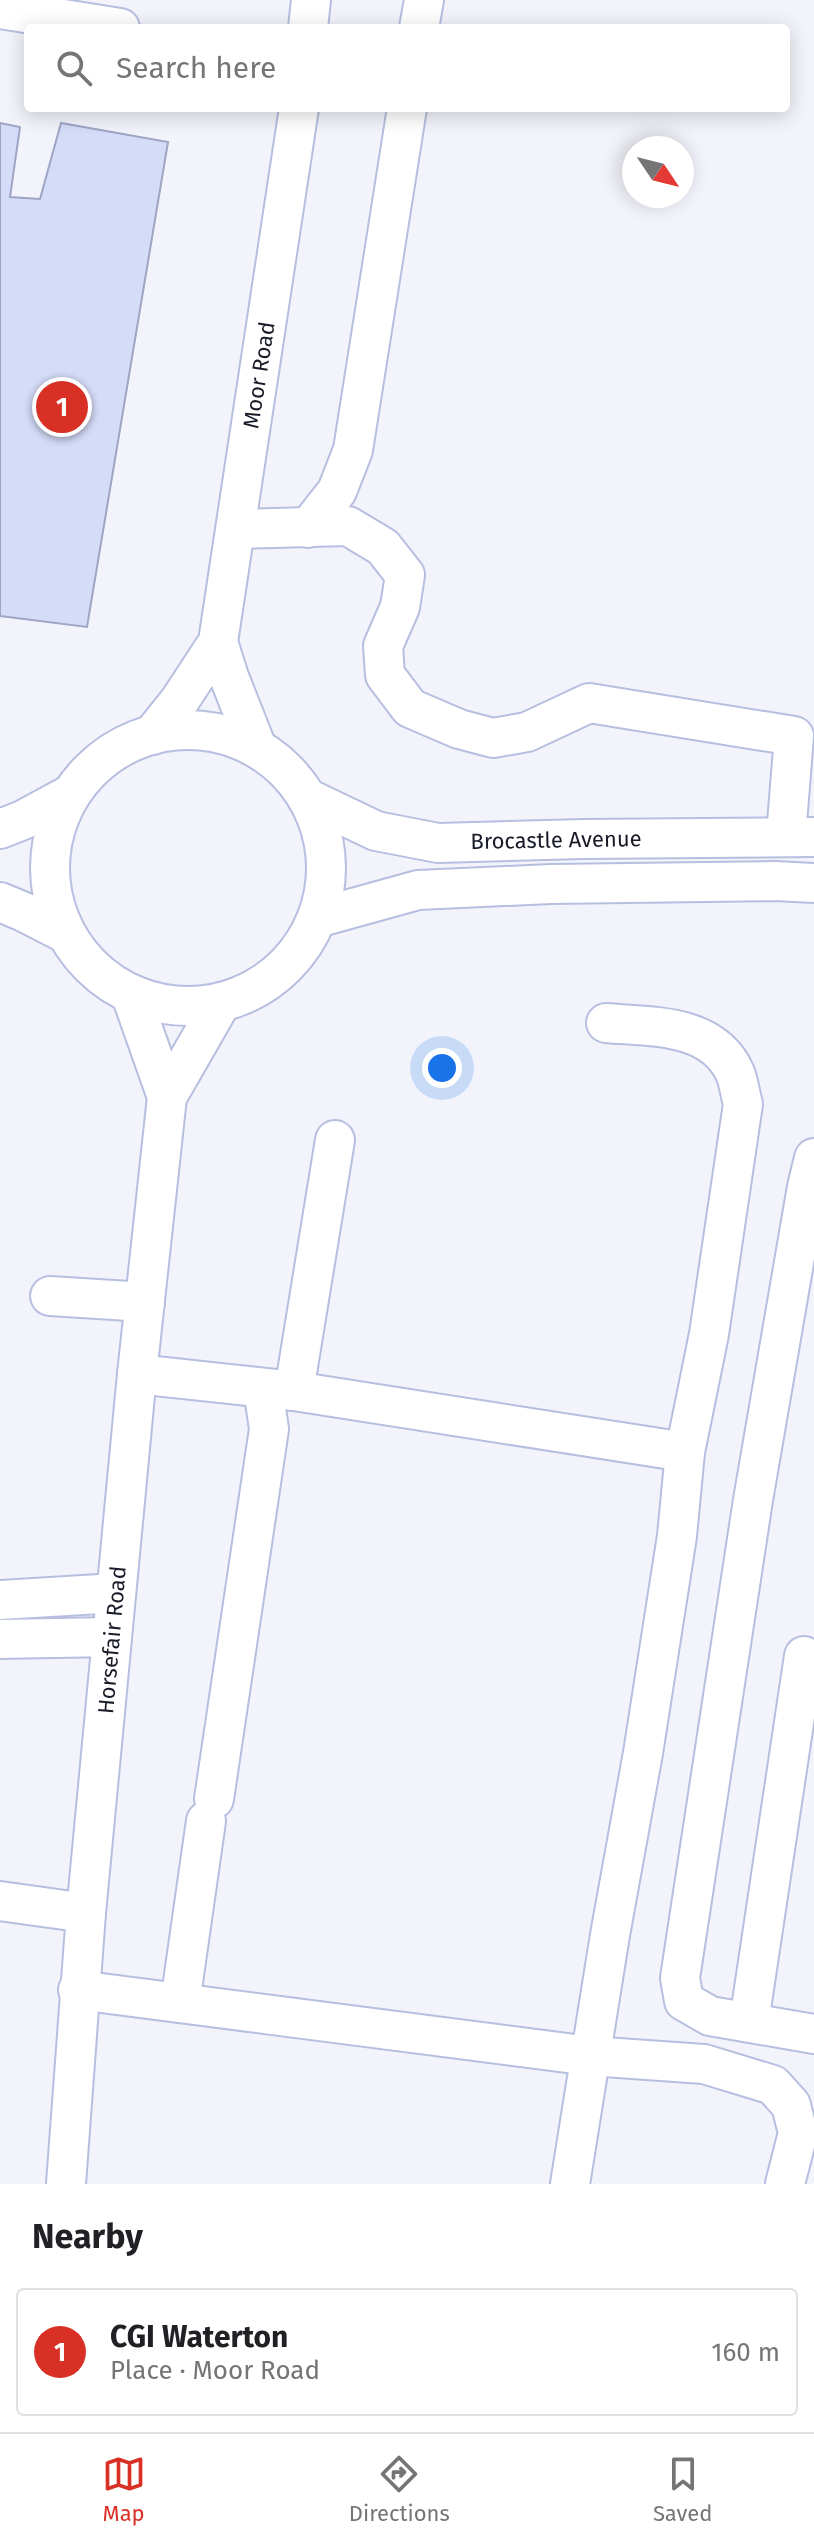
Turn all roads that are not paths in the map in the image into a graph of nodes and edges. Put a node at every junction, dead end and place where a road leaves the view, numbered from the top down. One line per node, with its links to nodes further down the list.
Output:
1 (311, 0): 5 (street)
2 (424, 0): 6 (street)
3 (0, 9): 4 (street)
4 (95, 24)
5 (308, 24)
6 (420, 24)
7 (298, 112): 10 (street, Moor Road)
8 (406, 112): 9 (street)
9 (308, 528): 10 (street); 17 (street)
10 (236, 529): 11 (street, Moor Road)
11 (218, 642): 12 (street, Moor Road); 13 (street, Moor Road)
12 (152, 735): 13 (street); 14 (street)
13 (257, 748): 15 (street)
14 (71, 794): 16 (street); 21 (street)
15 (307, 798): 17 (street, Brocastle Avenue); 20 (street)
16 (0, 829)
17 (800, 837)
18 (814, 883): 20 (street, Brocastle Avenue)
19 (0, 902): 21 (street)
20 (317, 918): 23 (street)
21 (65, 933): 22 (street)
22 (131, 995): 23 (street); 25 (street, Horsefair Road)
23 (221, 1003): 25 (street, Horsefair Road)
24 (606, 1023): 32 (street)
25 (167, 1097): 29 (street, Horsefair Road)
26 (335, 1140): 31 (street)
27 (814, 1158): 42 (street)
28 (50, 1296): 29 (street)
29 (145, 1302): 30 (street, Horsefair Road)
30 (137, 1374): 31 (street); 33 (street, Horsefair Road)
31 (279, 1390): 32 (street); 41 (street)
32 (685, 1452): 44 (street)
33 (116, 1593): 34 (street); 35 (street, Horsefair Road)
34 (0, 1600)
35 (112, 1637): 36 (street); 39 (street, Horsefair Road)
36 (0, 1639)
37 (804, 1656): 42 (street)
38 (0, 1901): 39 (street)
39 (86, 1913): 40 (street, Horsefair Road)
40 (78, 1990): 41 (street); 45 (street, Horsefair Road)
41 (180, 2003): 44 (street)
42 (749, 2022): 43 (street)
43 (814, 2034)
44 (590, 2056): 46 (street); 47 (street)
45 (66, 2184)
46 (570, 2184)
47 (785, 2184)

